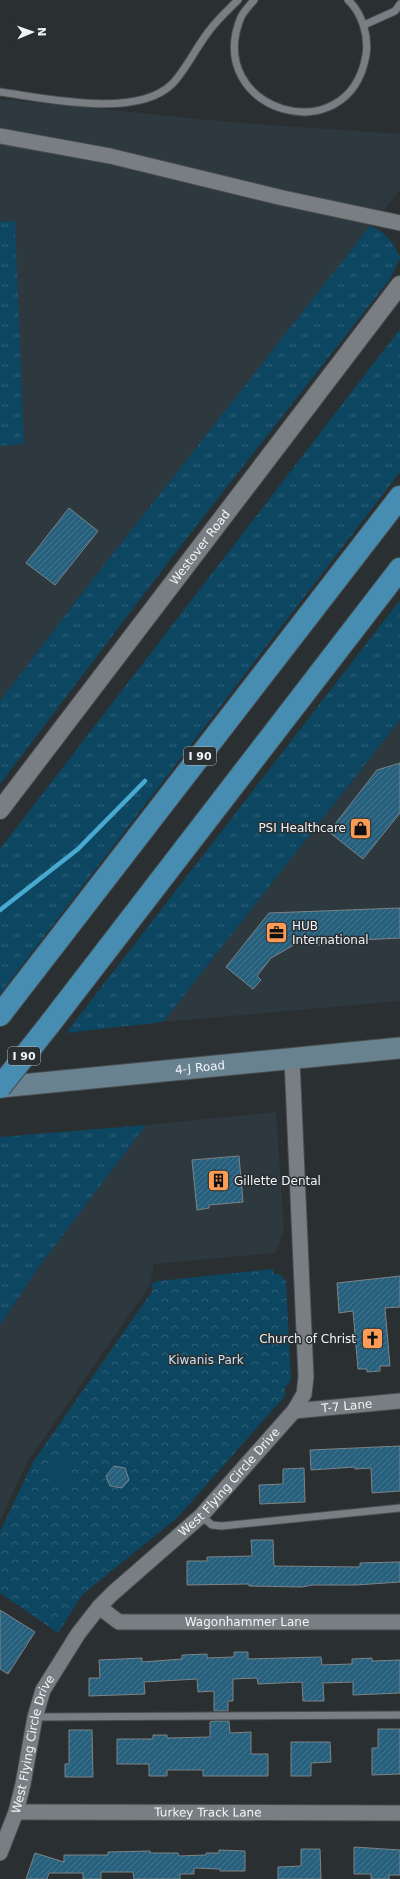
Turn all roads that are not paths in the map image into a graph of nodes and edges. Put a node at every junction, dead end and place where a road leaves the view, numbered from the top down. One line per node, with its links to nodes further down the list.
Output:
1 (238, 0): 6 (lane)
2 (254, 0): 5 (lane)
3 (348, 0): 5 (lane)
4 (400, 4): 5 (lane)
5 (364, 25)
6 (0, 92)
7 (0, 136): 8 (street)
8 (400, 223)
9 (400, 285): 12 (street, Westover Road)
10 (400, 497): 13 (highway, I 90)
11 (400, 569): 16 (highway, I 90, bridge)
12 (0, 810)
13 (0, 1015)
14 (400, 1048): 15 (main road, 4-J Road)
15 (292, 1060): 16 (main road, 4-J Road); 18 (street, West Flying Circle Drive)
16 (0, 1087)
17 (400, 1401): 18 (street, T-7 Lane)
18 (294, 1411): 20 (street, West Flying Circle Drive)
19 (400, 1508): 20 (lane)
20 (201, 1516): 21 (street, West Flying Circle Drive)
21 (99, 1607): 22 (street, Wagonhammer Lane); 24 (street, West Flying Circle Drive)
22 (400, 1622)
23 (400, 1715): 24 (lane)
24 (35, 1716): 25 (street, West Flying Circle Drive)
25 (16, 1812): 26 (street, Turkey Track Lane); 27 (street, West Flying Circle Drive)
26 (400, 1813)
27 (0, 1853)

